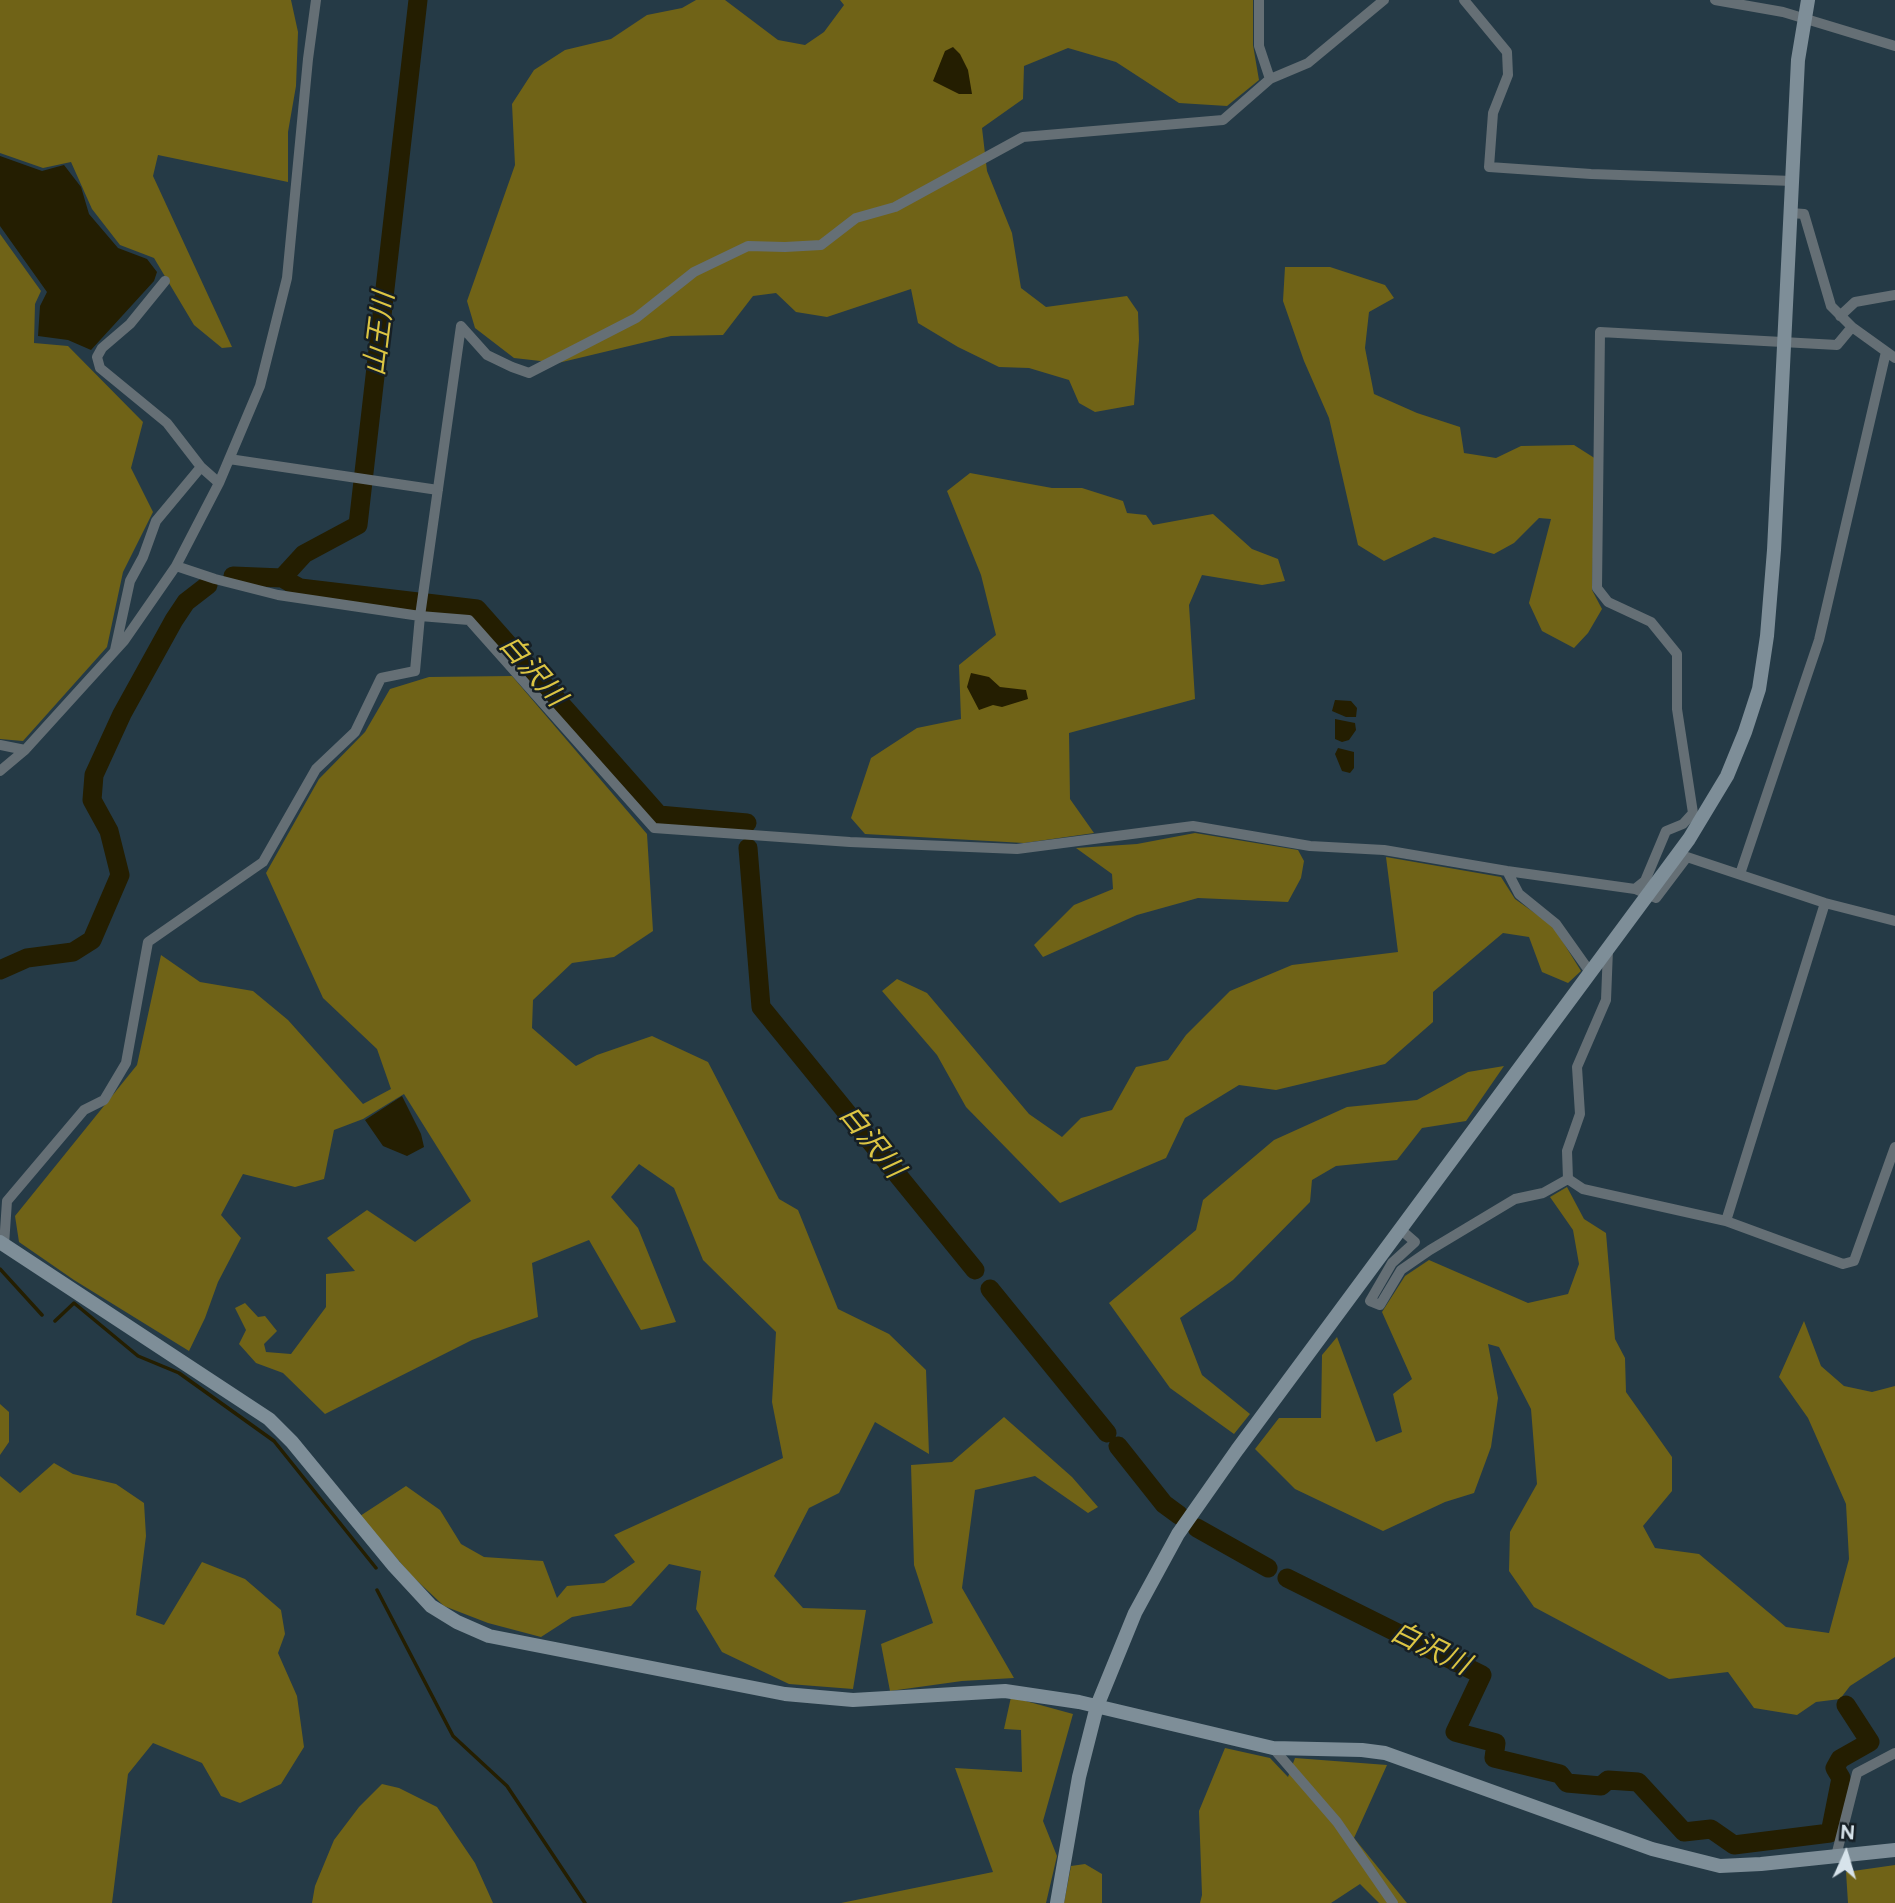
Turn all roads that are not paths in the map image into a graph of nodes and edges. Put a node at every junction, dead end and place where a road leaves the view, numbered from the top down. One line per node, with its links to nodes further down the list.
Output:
1 (316, 0): 18 (street)
2 (1259, 0): 9 (street)
3 (1384, 0): 9 (street)
4 (1464, 0): 10 (street)
5 (1715, 0): 7 (street)
6 (1808, 0): 7 (street)
7 (1804, 18): 8 (street); 10 (street)
8 (1895, 46)
9 (1270, 79): 21 (street)
10 (1793, 181): 11 (street)
11 (1791, 213): 14 (street); 16 (street)
12 (165, 281): 19 (street)
13 (1895, 295): 14 (street)
14 (1840, 316): 15 (street)
15 (1852, 327): 16 (street); 17 (street)
16 (1784, 341): 30 (street); 30 (street)
17 (1890, 355): 29 (street)
18 (229, 459): 20 (street); 21 (street)
19 (201, 467): 20 (street); 24 (street)
20 (219, 483): 22 (street)
21 (439, 490): 23 (street)
22 (176, 566): 23 (street); 24 (street)
23 (420, 616): 28 (street); 39 (street)
24 (115, 650): 26 (street)
25 (0, 745): 26 (street)
26 (25, 750): 27 (street)
27 (0, 771)
28 (1507, 872): 30 (street); 34 (street)
29 (1740, 874): 30 (street); 31 (street)
30 (1642, 892): 33 (street)
31 (1825, 903): 32 (street); 37 (street)
32 (1895, 921)
33 (1608, 949): 34 (street); 36 (street)
34 (1590, 972): 38 (street)
35 (1895, 1147): 37 (street)
36 (1568, 1179): 37 (street); 38 (street)
37 (1726, 1221)
38 (1400, 1230): 40 (street)
39 (2, 1244): 40 (street)
40 (1097, 1706): 41 (street); 45 (street)
41 (1273, 1748): 44 (street); 46 (street)
42 (1895, 1753): 44 (street)
43 (1895, 1850): 44 (street)
44 (1836, 1856)
45 (1057, 1903)
46 (1393, 1903)

